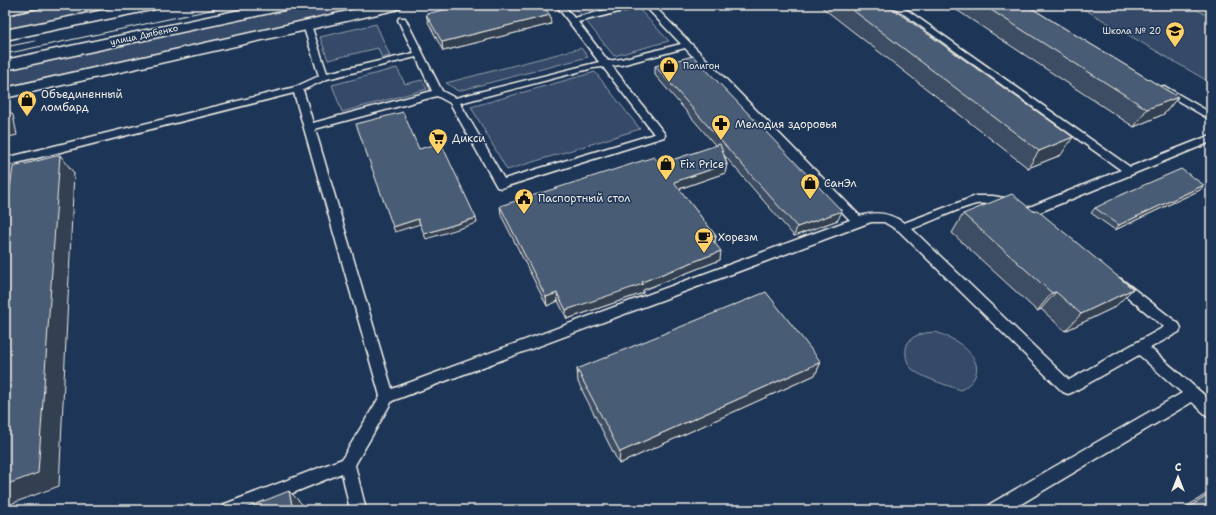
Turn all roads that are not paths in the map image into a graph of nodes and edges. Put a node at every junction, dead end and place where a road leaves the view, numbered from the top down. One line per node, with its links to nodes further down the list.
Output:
1 (32, 5): 10 (main road)
2 (151, 5): 14 (main road)
3 (284, 5): 18 (main road, улица Дыбенко)
4 (395, 5): 13 (main road)
5 (560, 5): 12 (lane)
6 (636, 5): 12 (lane)
7 (664, 5): 9 (lane)
8 (895, 5): 29 (lane)
9 (650, 7): 15 (lane)
10 (5, 10)
11 (402, 20): 16 (lane)
12 (573, 21): 17 (lane)
13 (307, 25): 19 (lane); 22 (main road)
14 (5, 35)
15 (687, 45): 17 (lane); 32 (lane)
16 (420, 54): 19 (lane); 23 (lane)
17 (606, 64): 24 (lane); 24 (lane)
18 (5, 65)
19 (324, 77): 21 (lane)
20 (1158, 85): 25 (lane)
21 (298, 89): 26 (lane); 28 (lane)
22 (5, 93)
23 (438, 93): 24 (lane); 26 (lane)
24 (454, 101)
25 (1211, 117)
26 (309, 127): 37 (lane)
27 (1211, 138): 29 (lane)
28 (5, 162)
29 (1129, 171): 30 (lane)
30 (1031, 211): 31 (lane); 33 (lane)
31 (1040, 219)
32 (858, 220): 33 (lane); 37 (lane)
33 (903, 228): 35 (lane)
34 (1109, 275): 35 (lane)
35 (1139, 347): 36 (lane)
36 (1193, 394): 38 (lane); 42 (lane)
37 (387, 397): 39 (lane)
38 (1211, 410)
39 (347, 464): 40 (lane); 41 (lane)
40 (231, 510)
41 (358, 510)
42 (996, 510)

